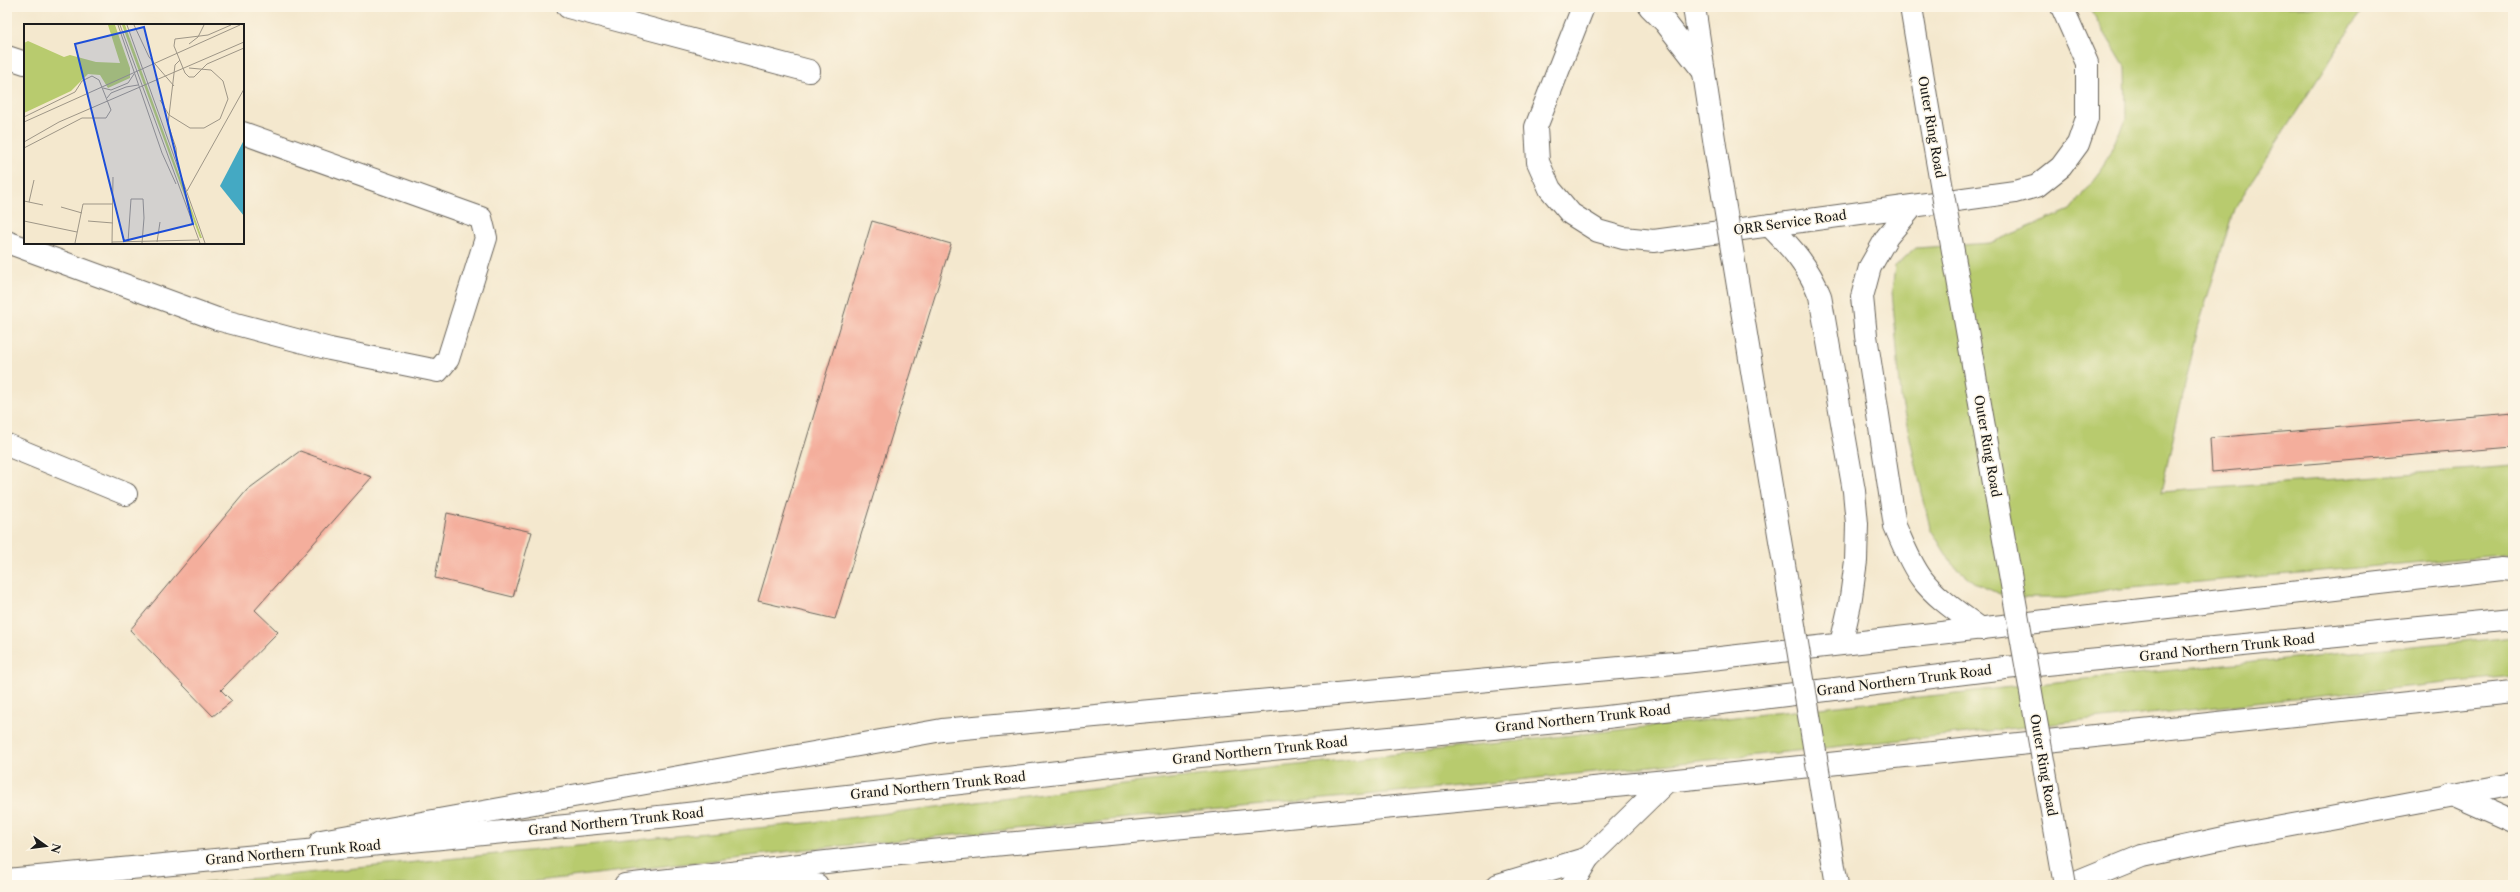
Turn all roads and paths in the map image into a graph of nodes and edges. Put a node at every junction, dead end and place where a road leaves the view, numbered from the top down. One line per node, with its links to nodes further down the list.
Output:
1 (568, 7): 9 (main road)
2 (1583, 7): 13 (main road, ORR Service Road)
3 (1650, 7): 10 (main road)
4 (1694, 7): 10 (main road)
5 (1911, 7): 35 (main road, Outer Ring Road, bridge)
6 (2062, 7): 12 (main road, ORR Service Road)
7 (7, 57): 8 (main road)
8 (24, 63)
9 (809, 71)
10 (1704, 72): 34 (main road, bridge)
11 (244, 133): 14 (main road)
12 (1913, 206): 13 (main road, ORR Service Road); 19 (main road)
13 (1769, 225): 20 (main road)
14 (7, 242)
15 (7, 445): 16 (main road)
16 (126, 494)
17 (2513, 570): 19 (main road)
18 (2513, 619): 27 (main road, Grand Northern Trunk Road)
19 (1981, 629): 20 (main road)
20 (1841, 644): 27 (main road)
21 (2513, 692): 22 (main road)
22 (1667, 781): 26 (main road); 28 (main road)
23 (2513, 784): 24 (main road)
24 (2450, 794): 25 (main road); 36 (main road)
25 (2513, 822)
26 (1588, 858): 32 (main road); 33 (main road)
27 (222, 859): 29 (main road, Grand Northern Trunk Road)
28 (740, 872): 30 (main road); 31 (main road)
29 (7, 880)
30 (625, 885)
31 (817, 885)
32 (1498, 885)
33 (1572, 885)
34 (1837, 885)
35 (2065, 885)
36 (2071, 885)

